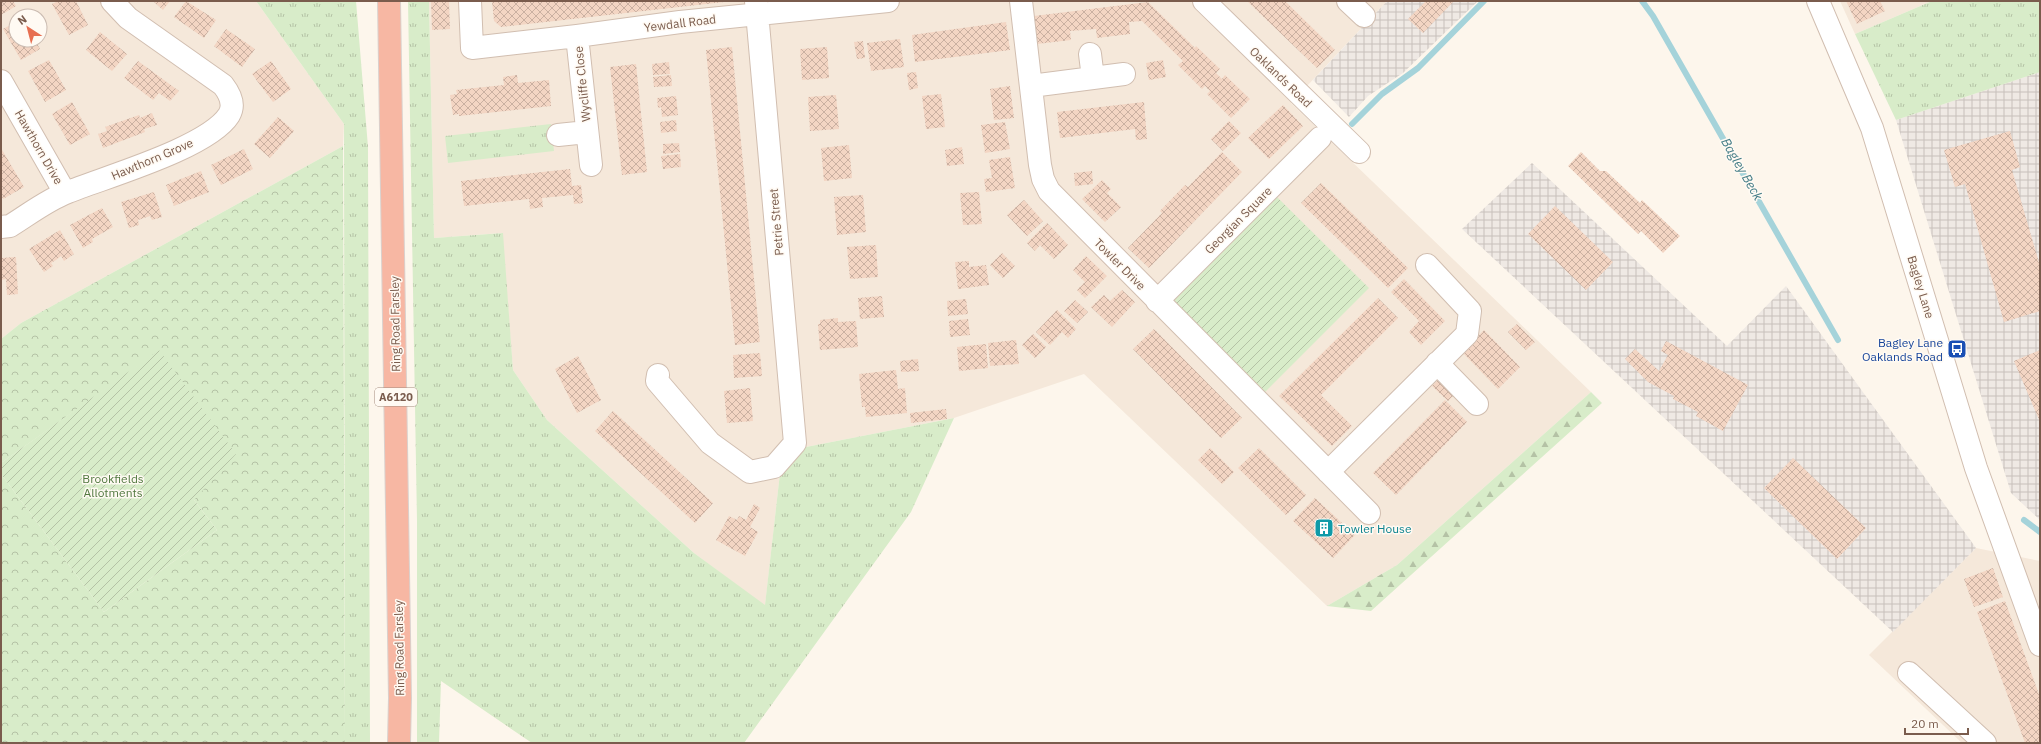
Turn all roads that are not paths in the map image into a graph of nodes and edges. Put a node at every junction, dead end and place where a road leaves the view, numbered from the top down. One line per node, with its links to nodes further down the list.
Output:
1 (112, 1): 22 (street, Hawthorn Grove)
2 (389, 1): 33 (highway, Ring Road Farsley / A6120)
3 (470, 1): 11 (street, Yewdall Road)
4 (888, 1): 9 (street, Yewdall Road)
5 (1021, 1): 16 (street, Towler Drive)
6 (1204, 1): 20 (street, Oaklands Road)
7 (1348, 1): 10 (street)
8 (1818, 1): 31 (street, Bagley Lane)
9 (756, 8): 11 (street, Yewdall Road); 27 (street, Petrie Street)
10 (1364, 16)
11 (577, 36): 17 (street, Wycliffe Close)
12 (1090, 54): 14 (street)
13 (1124, 74): 14 (street)
14 (1093, 78): 16 (street)
15 (1, 81): 22 (street, Hawthorn Drive)
16 (1031, 86): 25 (street, Towler Drive)
17 (587, 132): 18 (street, Wycliffe Close); 21 (street, Wycliffe Close)
18 (558, 135)
19 (1320, 138): 25 (street, Georgian Square)
20 (1359, 152)
21 (591, 165)
22 (66, 193): 23 (street, Hawthorn Grove)
23 (1, 227)
24 (1427, 265): 26 (street)
25 (1157, 301): 29 (street, Towler Drive)
26 (1437, 363): 28 (street); 29 (street)
27 (658, 375)
28 (1477, 404)
29 (1328, 472): 30 (street, Towler Drive)
30 (1369, 513)
31 (2040, 645)
32 (1909, 673): 34 (street)
33 (399, 743)
34 (1985, 743)

